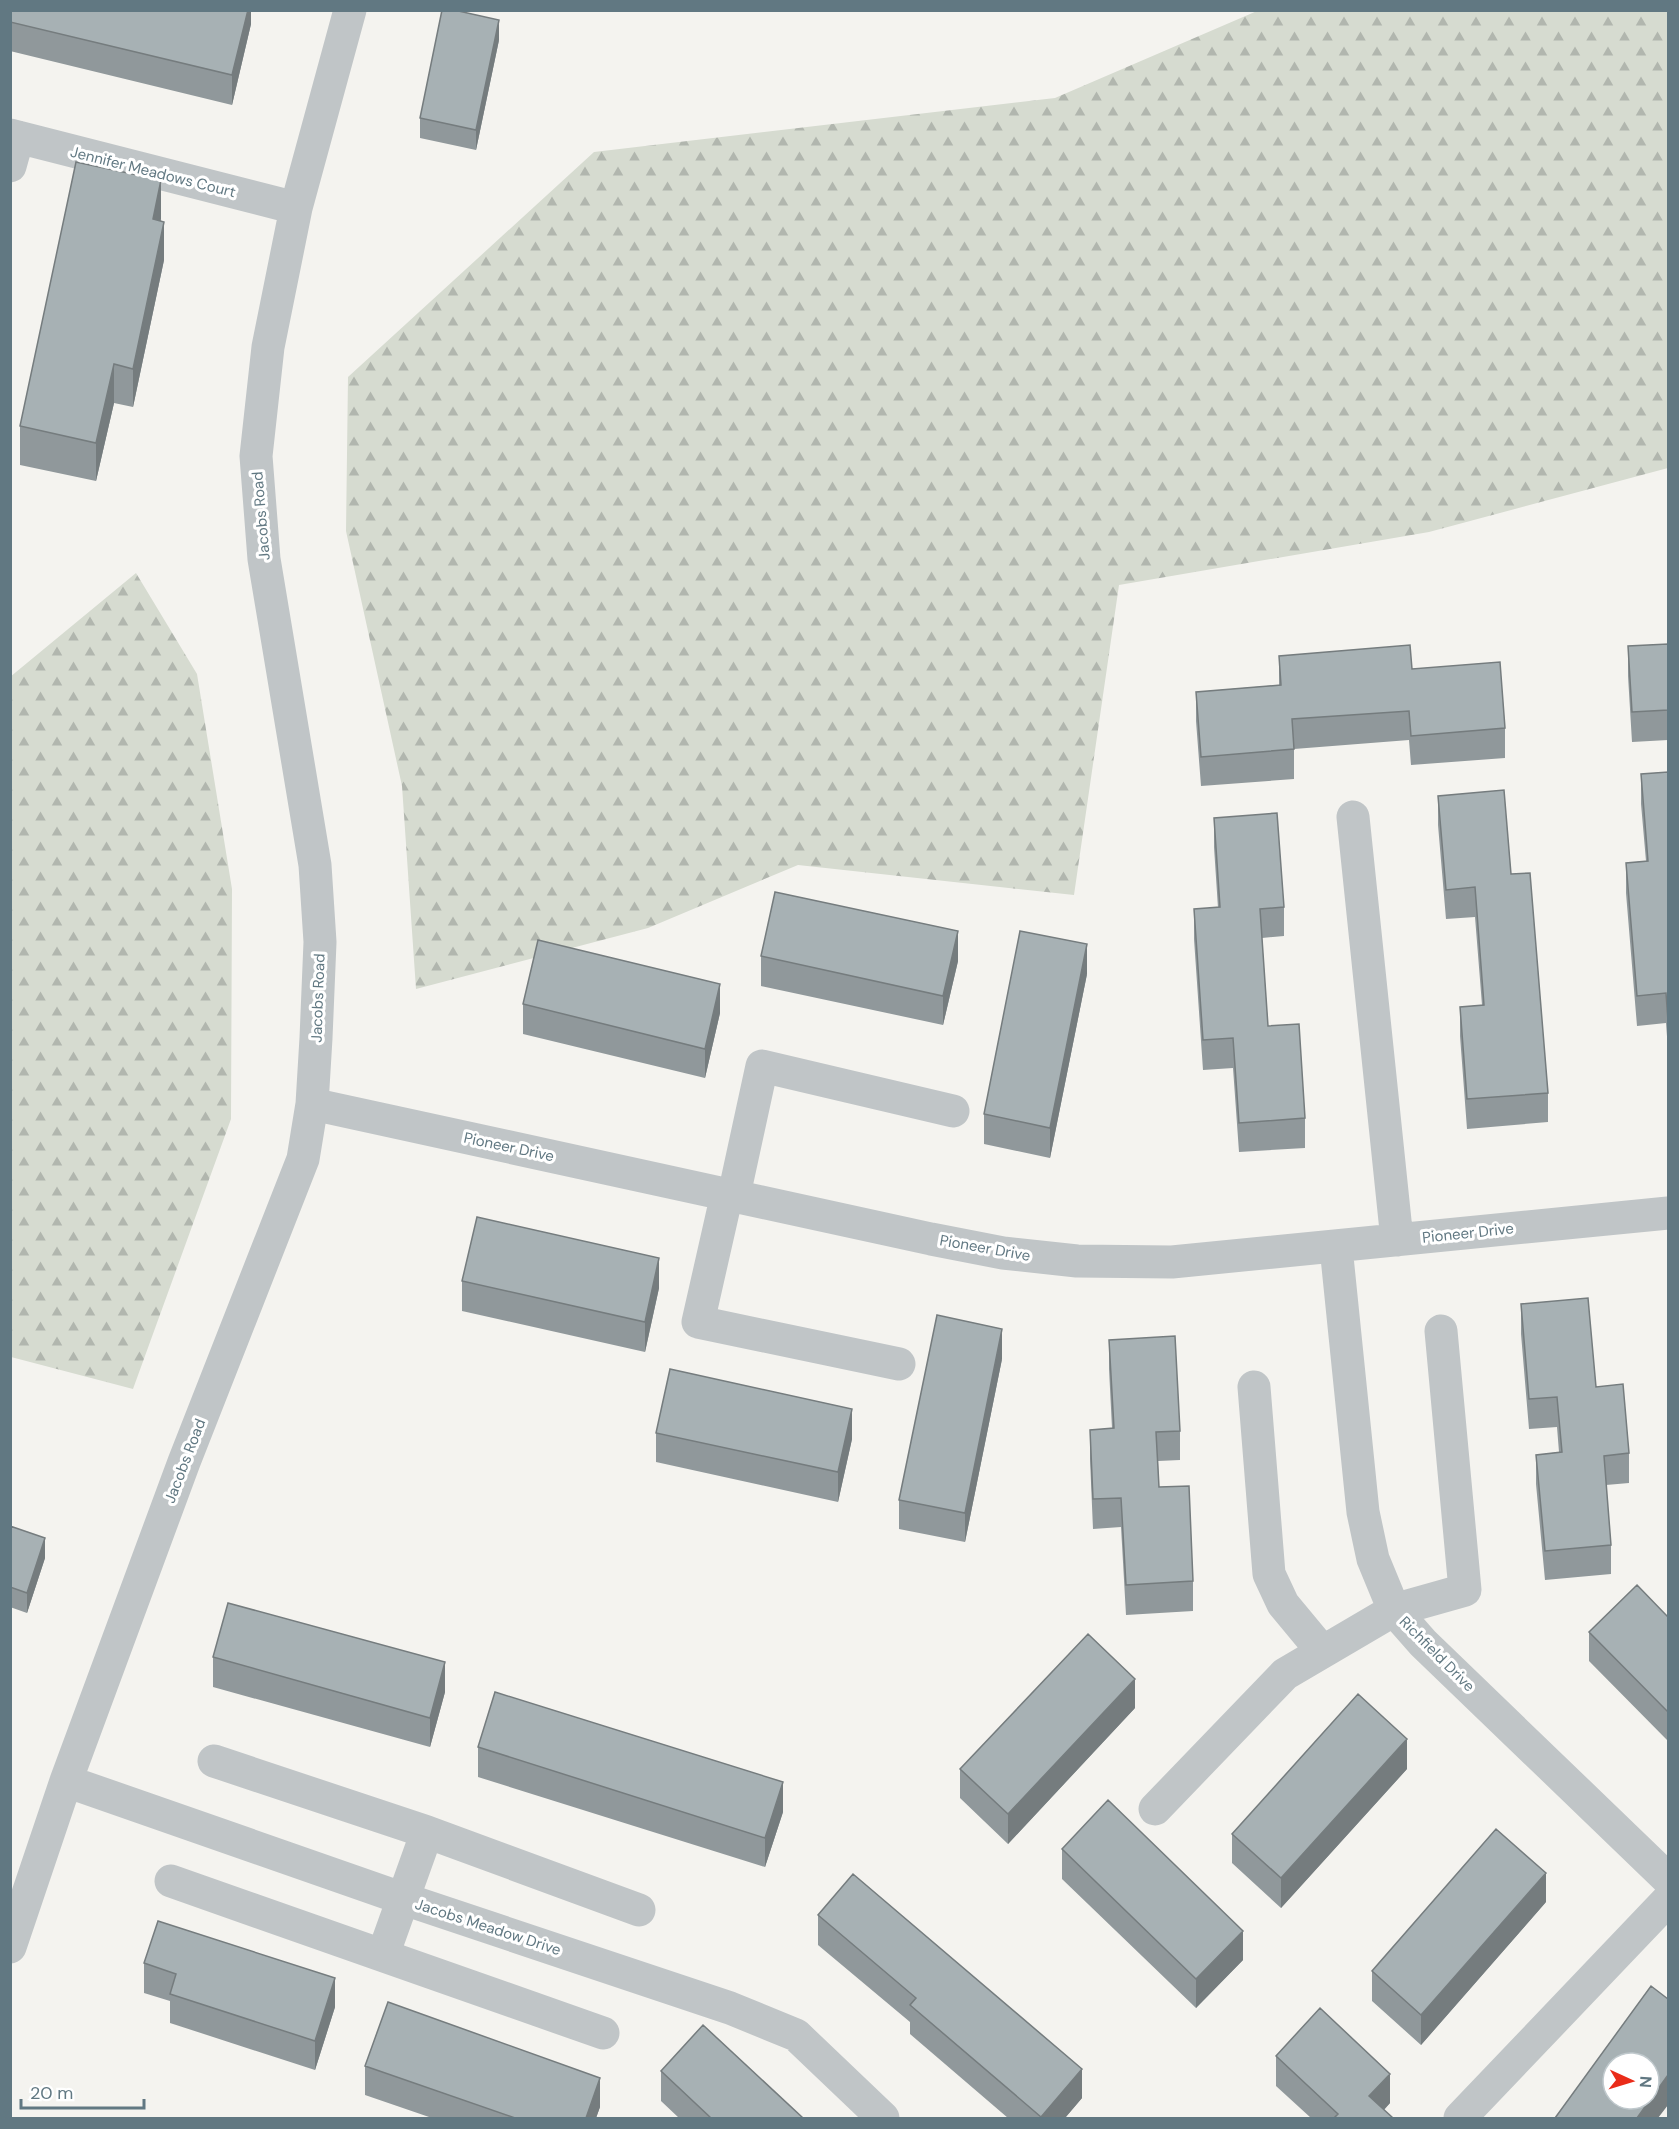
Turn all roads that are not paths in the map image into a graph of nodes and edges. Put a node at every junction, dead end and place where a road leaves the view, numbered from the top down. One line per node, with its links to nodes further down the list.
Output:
1 (351, 10): 3 (street, Jacobs Road)
2 (13, 146): 3 (street, Jennifer Meadows Court)
3 (296, 208): 5 (street, Jacobs Road)
4 (1353, 817): 9 (street)
5 (312, 1104): 7 (street, Pioneer Drive); 17 (street, Jacobs Road)
6 (952, 1111): 7 (street)
7 (730, 1194): 10 (street, Pioneer Drive); 12 (street)
8 (1668, 1213): 9 (street, Pioneer Drive)
9 (1397, 1240): 10 (street, Pioneer Drive)
10 (1336, 1247): 14 (street, Richfield Drive)
11 (1441, 1331): 14 (street)
12 (899, 1364)
13 (1254, 1387): 15 (street)
14 (1394, 1610): 15 (street); 20 (street, Richfield Drive)
15 (1322, 1651): 18 (street)
16 (214, 1761): 19 (street)
17 (66, 1780): 22 (street, Jacobs Meadow Drive); 25 (street, Jacobs Road)
18 (1155, 1809)
19 (427, 1832): 22 (street); 24 (street)
20 (1668, 1879)
21 (171, 1881): 26 (street)
22 (404, 1899): 26 (street); 28 (street, Jacobs Meadow Drive)
23 (1668, 1900): 29 (street)
24 (639, 1910)
25 (10, 1947)
26 (383, 1955): 27 (street)
27 (603, 2033)
28 (883, 2118)
29 (1460, 2118)

